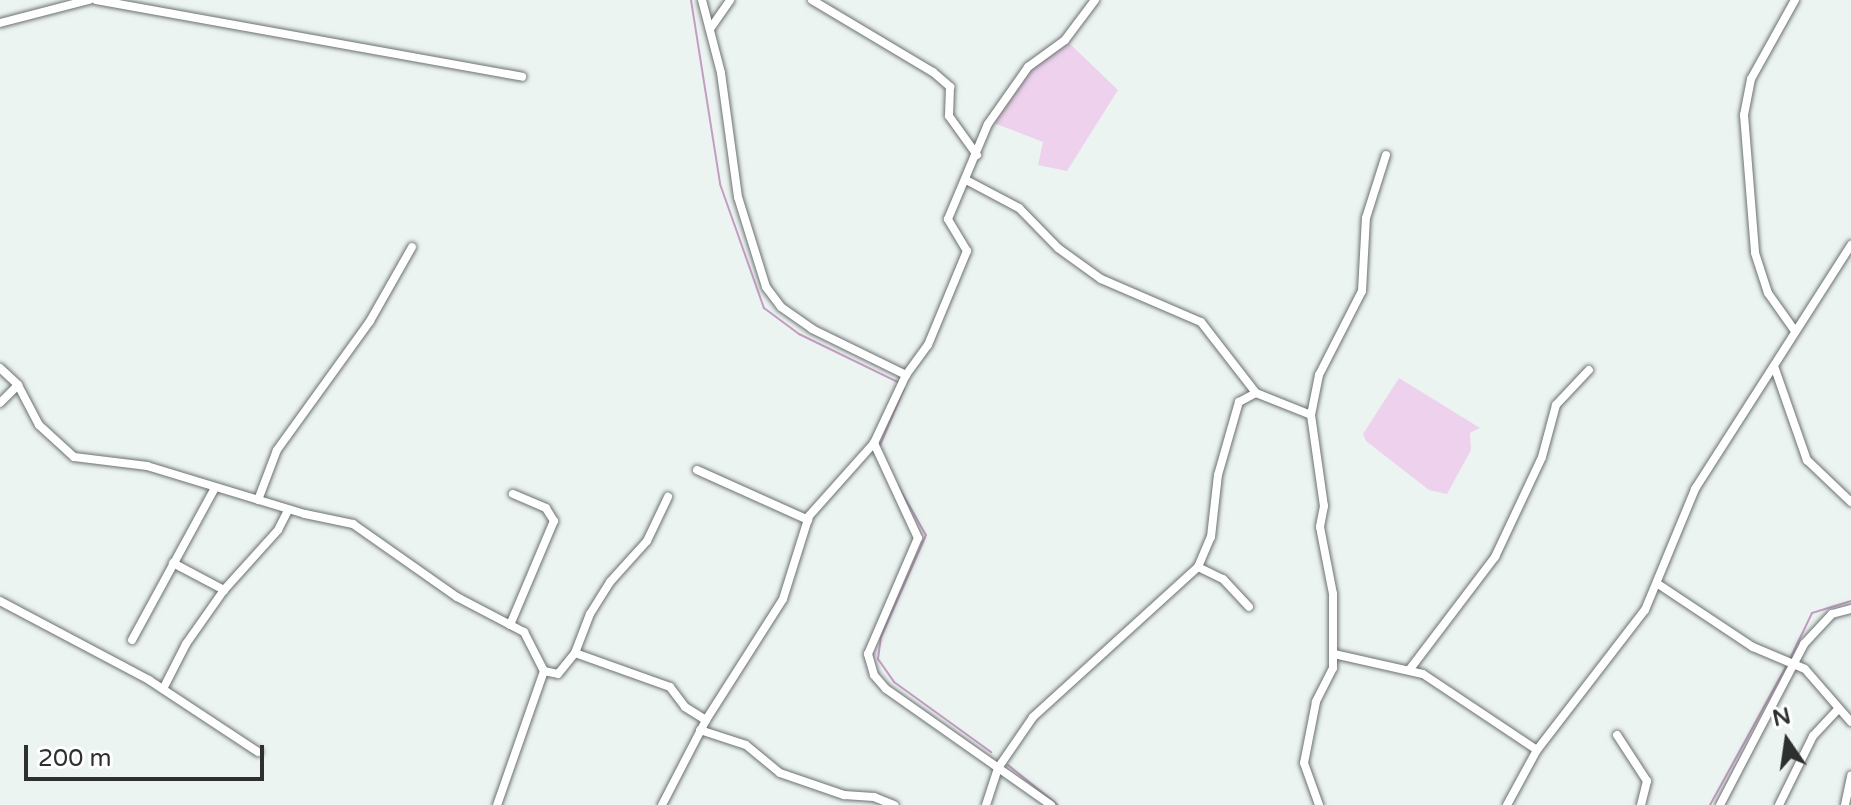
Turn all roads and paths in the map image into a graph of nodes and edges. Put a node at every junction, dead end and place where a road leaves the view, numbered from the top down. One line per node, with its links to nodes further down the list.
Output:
1 (89, 0): 8 (street)
2 (96, 0): 10 (street)
3 (702, 0): 9 (street)
4 (730, 0): 9 (street)
5 (812, 0): 11 (street)
6 (1095, 0): 11 (street)
7 (1795, 0): 16 (street)
8 (0, 23)
9 (710, 29): 20 (street)
10 (522, 77)
11 (977, 155): 13 (street)
12 (1386, 155): 24 (street)
13 (968, 181): 20 (street); 22 (street)
14 (1851, 245): 16 (street)
15 (412, 247): 30 (street)
16 (1795, 331): 17 (street)
17 (1774, 366): 31 (street); 36 (street)
18 (0, 368): 21 (street)
19 (1589, 370): 46 (street)
20 (906, 375): 25 (street)
21 (18, 385): 23 (street); 27 (street)
22 (1256, 393): 24 (street); 35 (street)
23 (0, 403)
24 (1311, 415): 44 (street)
25 (874, 443): 33 (street); 56 (street)
26 (697, 470): 33 (street)
27 (215, 488): 30 (street); 34 (street)
28 (513, 494): 41 (street)
29 (668, 497): 43 (street)
30 (258, 500): 32 (street)
31 (1851, 502)
32 (288, 510): 37 (street); 41 (street)
33 (808, 520): 50 (street)
34 (173, 563): 37 (street); 42 (street)
35 (1198, 567): 39 (street); 56 (street)
36 (1658, 584): 45 (street); 54 (street)
37 (224, 590): 48 (street)
38 (0, 601): 48 (street)
39 (1249, 607)
40 (1851, 609): 45 (street)
41 (510, 625): 47 (street)
42 (132, 640)
43 (575, 653): 47 (street); 50 (street)
44 (1334, 654): 46 (street); 63 (street)
45 (1792, 661): 49 (street); 66 (street)
46 (1410, 669): 54 (street)
47 (544, 671): 58 (street)
48 (163, 689): 55 (street)
49 (1838, 709): 51 (street); 67 (street)
50 (706, 720): 52 (street)
51 (1851, 722)
52 (700, 730): 59 (street); 60 (street)
53 (1617, 735): 65 (street)
54 (1537, 750): 64 (street)
55 (258, 752)
56 (998, 768): 61 (street); 62 (street)
57 (1851, 776): 68 (street)
58 (497, 805)
59 (662, 805)
60 (894, 805)
61 (986, 805)
62 (1051, 805)
63 (1319, 805)
64 (1507, 805)
65 (1641, 805)
66 (1720, 805)
67 (1779, 805)
68 (1845, 805)

